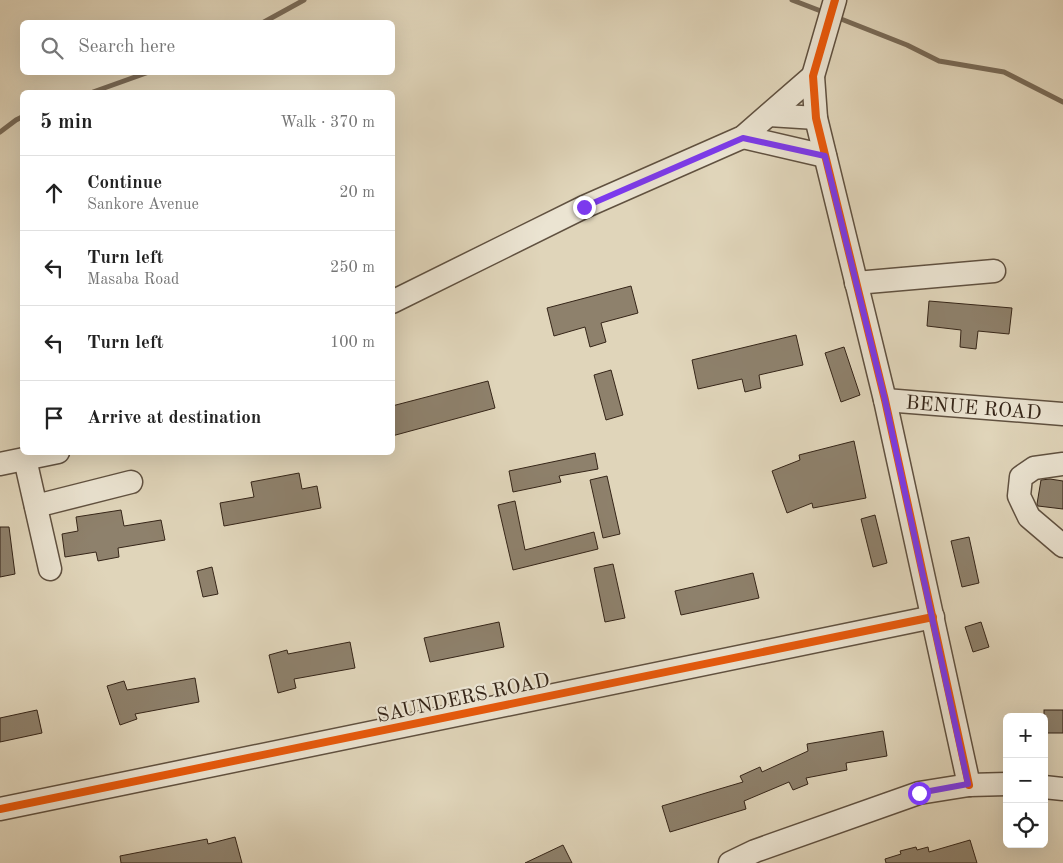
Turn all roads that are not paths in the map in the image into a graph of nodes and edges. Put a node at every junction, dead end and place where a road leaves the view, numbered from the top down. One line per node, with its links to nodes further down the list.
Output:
1 (835, 0): 2 (street)
2 (813, 76): 3 (street); 4 (street)
3 (769, 115): 4 (street); 5 (street)
4 (816, 118): 6 (street)
5 (743, 138): 6 (street); 9 (street)
6 (825, 156): 8 (street)
7 (994, 271): 8 (street)
8 (856, 282): 10 (street)
9 (395, 301)
10 (885, 400): 11 (street, BENUE ROAD); 20 (street)
11 (1063, 414)
12 (44, 455): 13 (street)
13 (25, 459): 14 (street); 17 (street)
14 (0, 464)
15 (1063, 464): 18 (street)
16 (131, 482): 17 (street)
17 (36, 506): 19 (street)
18 (1063, 546)
19 (50, 569)
20 (933, 617): 21 (street); 25 (street, SAUNDERS ROAD)
21 (968, 784): 22 (street); 26 (street)
22 (1003, 784)
23 (1048, 787): 24 (street)
24 (1063, 789)
25 (0, 809)
26 (730, 863)

